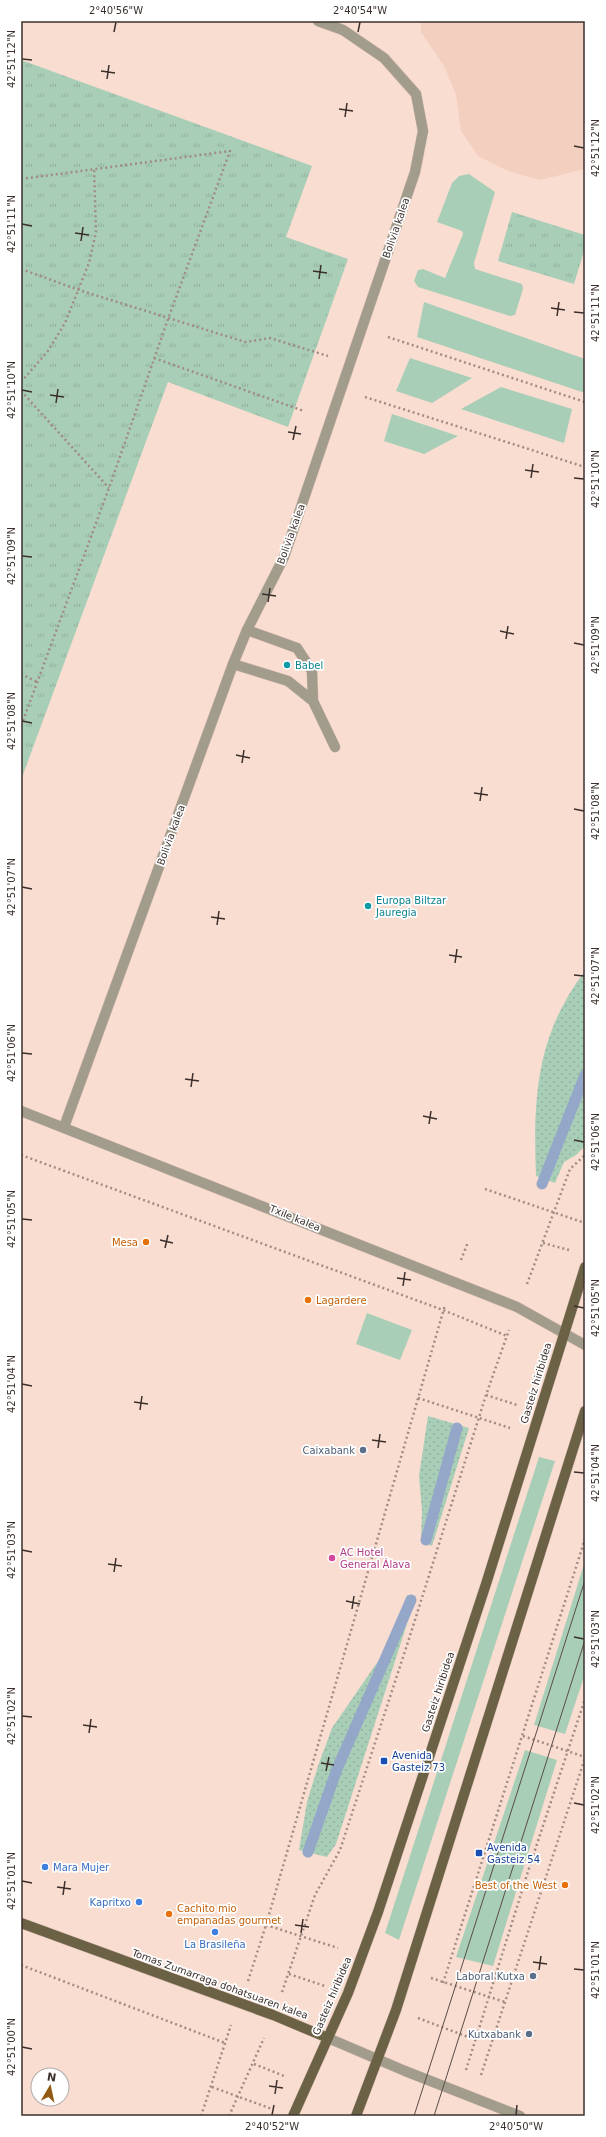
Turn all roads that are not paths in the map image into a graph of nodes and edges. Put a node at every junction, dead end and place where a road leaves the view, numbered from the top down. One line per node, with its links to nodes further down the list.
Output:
1 (318, 21): 2 (street, Bolivia kalea)
2 (247, 630): 3 (street, Bolivia kalea); 4 (street)
3 (233, 664): 4 (street); 7 (street, Bolivia kalea)
4 (313, 701): 5 (street)
5 (335, 747)
6 (21, 1110): 7 (street, Txile kalea)
7 (64, 1127): 9 (street, Txile kalea)
8 (585, 1267): 9 (main road, Gasteiz hiribidea)
9 (564, 1335): 10 (street, Txile kalea); 13 (main road, Gasteiz hiribidea)
10 (585, 1345)
11 (585, 1411): 14 (main road)
12 (21, 1923): 13 (main road, Tomas Zumarraga dohatsuaren kalea)
13 (328, 2038): 14 (street, Tomas Zumarraga dohatsuaren kalea); 15 (main road, Gasteiz hiribidea)
14 (379, 2059): 16 (main road); 17 (street, Tomas Zumarraga dohatsuaren kalea)
15 (293, 2116)
16 (356, 2116)
17 (520, 2116)

